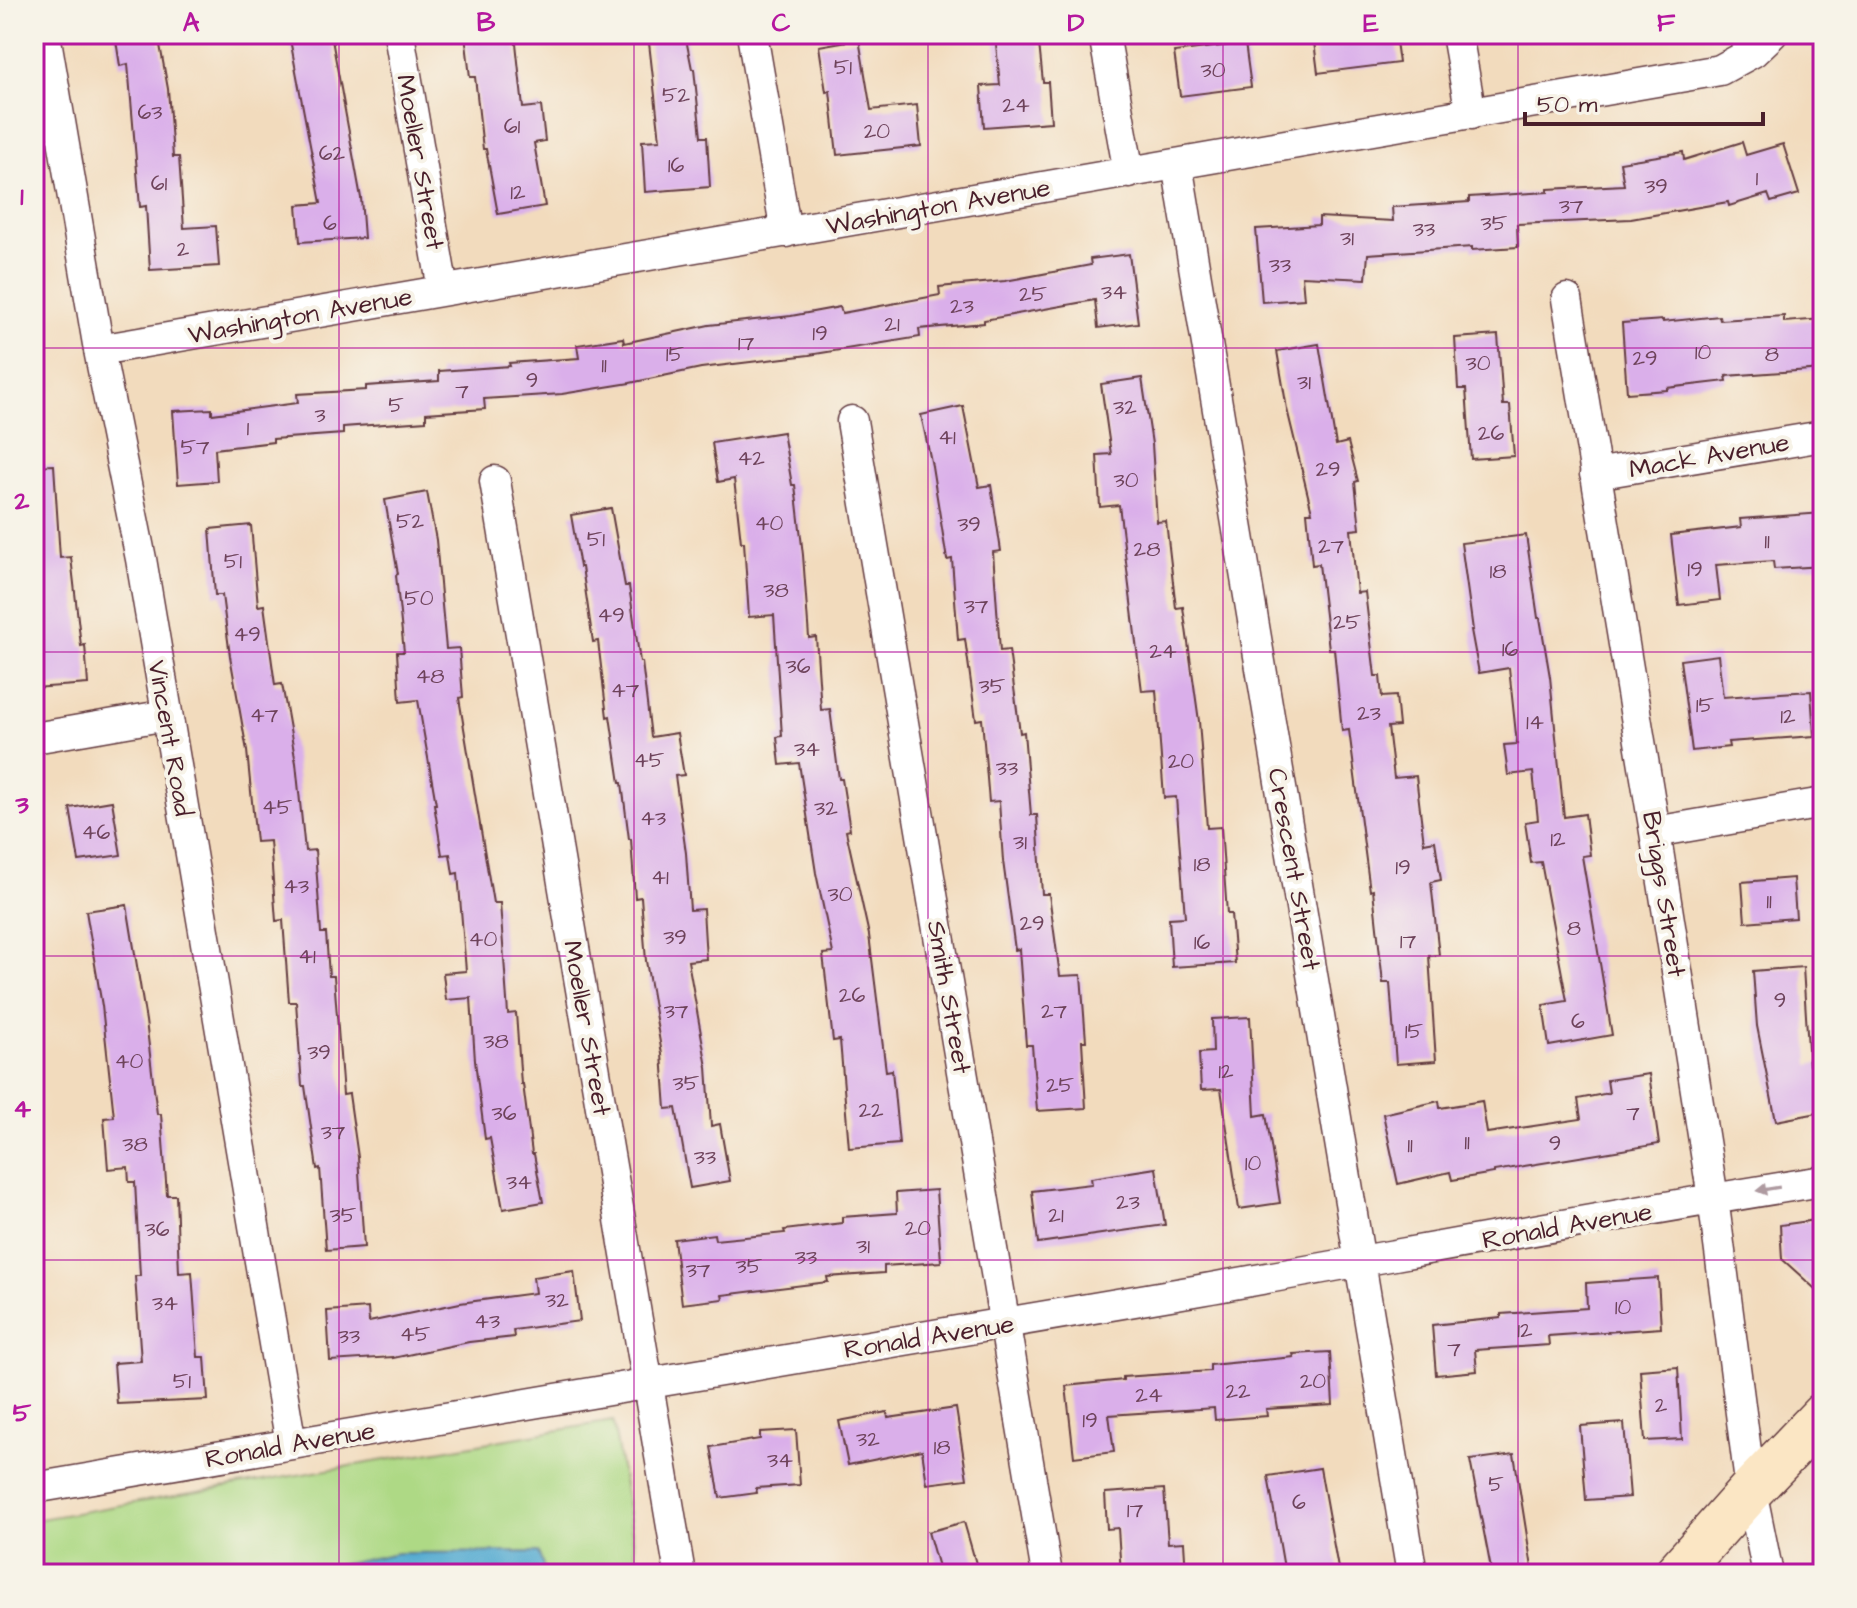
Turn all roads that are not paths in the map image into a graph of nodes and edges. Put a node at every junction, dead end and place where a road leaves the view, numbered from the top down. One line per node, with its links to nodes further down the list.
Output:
1 (45, 34): 13 (street, Vincent Road)
2 (399, 34): 11 (street, Moeller Street)
3 (752, 34): 10 (street)
4 (1104, 34): 9 (street)
5 (1457, 34): 7 (street)
6 (1770, 36): 7 (street, Washington Avenue)
7 (1471, 114): 8 (street, Washington Avenue)
8 (1177, 164): 9 (street, Washington Avenue); 24 (street, Crescent Street)
9 (1129, 173): 10 (street, Washington Avenue)
10 (786, 232): 11 (street, Washington Avenue)
11 (443, 290): 13 (street, Washington Avenue)
12 (1567, 299): 16 (street, Briggs Street)
13 (99, 350): 18 (street, Vincent Road)
14 (852, 421): 25 (street, Smith Street)
15 (1823, 436): 16 (street, Mack Avenue)
16 (1595, 474): 21 (street, Briggs Street)
17 (495, 481): 26 (street, Moeller Street)
18 (167, 715): 19 (street); 28 (street, Vincent Road)
19 (34, 738)
20 (1823, 803): 21 (street)
21 (1655, 832): 23 (street, Briggs Street)
22 (1823, 1181): 23 (street, Ronald Avenue, one-way to 23)
23 (1713, 1198): 24 (street, Ronald Avenue); 30 (street, Briggs Street)
24 (1361, 1262): 25 (street, Ronald Avenue); 33 (street, Crescent Street)
25 (1005, 1323): 26 (street, Ronald Avenue); 32 (street, Smith Street)
26 (648, 1383): 28 (street, Ronald Avenue); 31 (street, Moeller Street)
27 (1823, 1415): 30 (main road)
28 (291, 1444): 29 (street, Ronald Avenue)
29 (34, 1488)
30 (1751, 1490): 34 (main road); 35 (street, Briggs Street)
31 (680, 1574)
32 (1047, 1574)
33 (1412, 1574)
34 (1676, 1574)
35 (1768, 1574)

